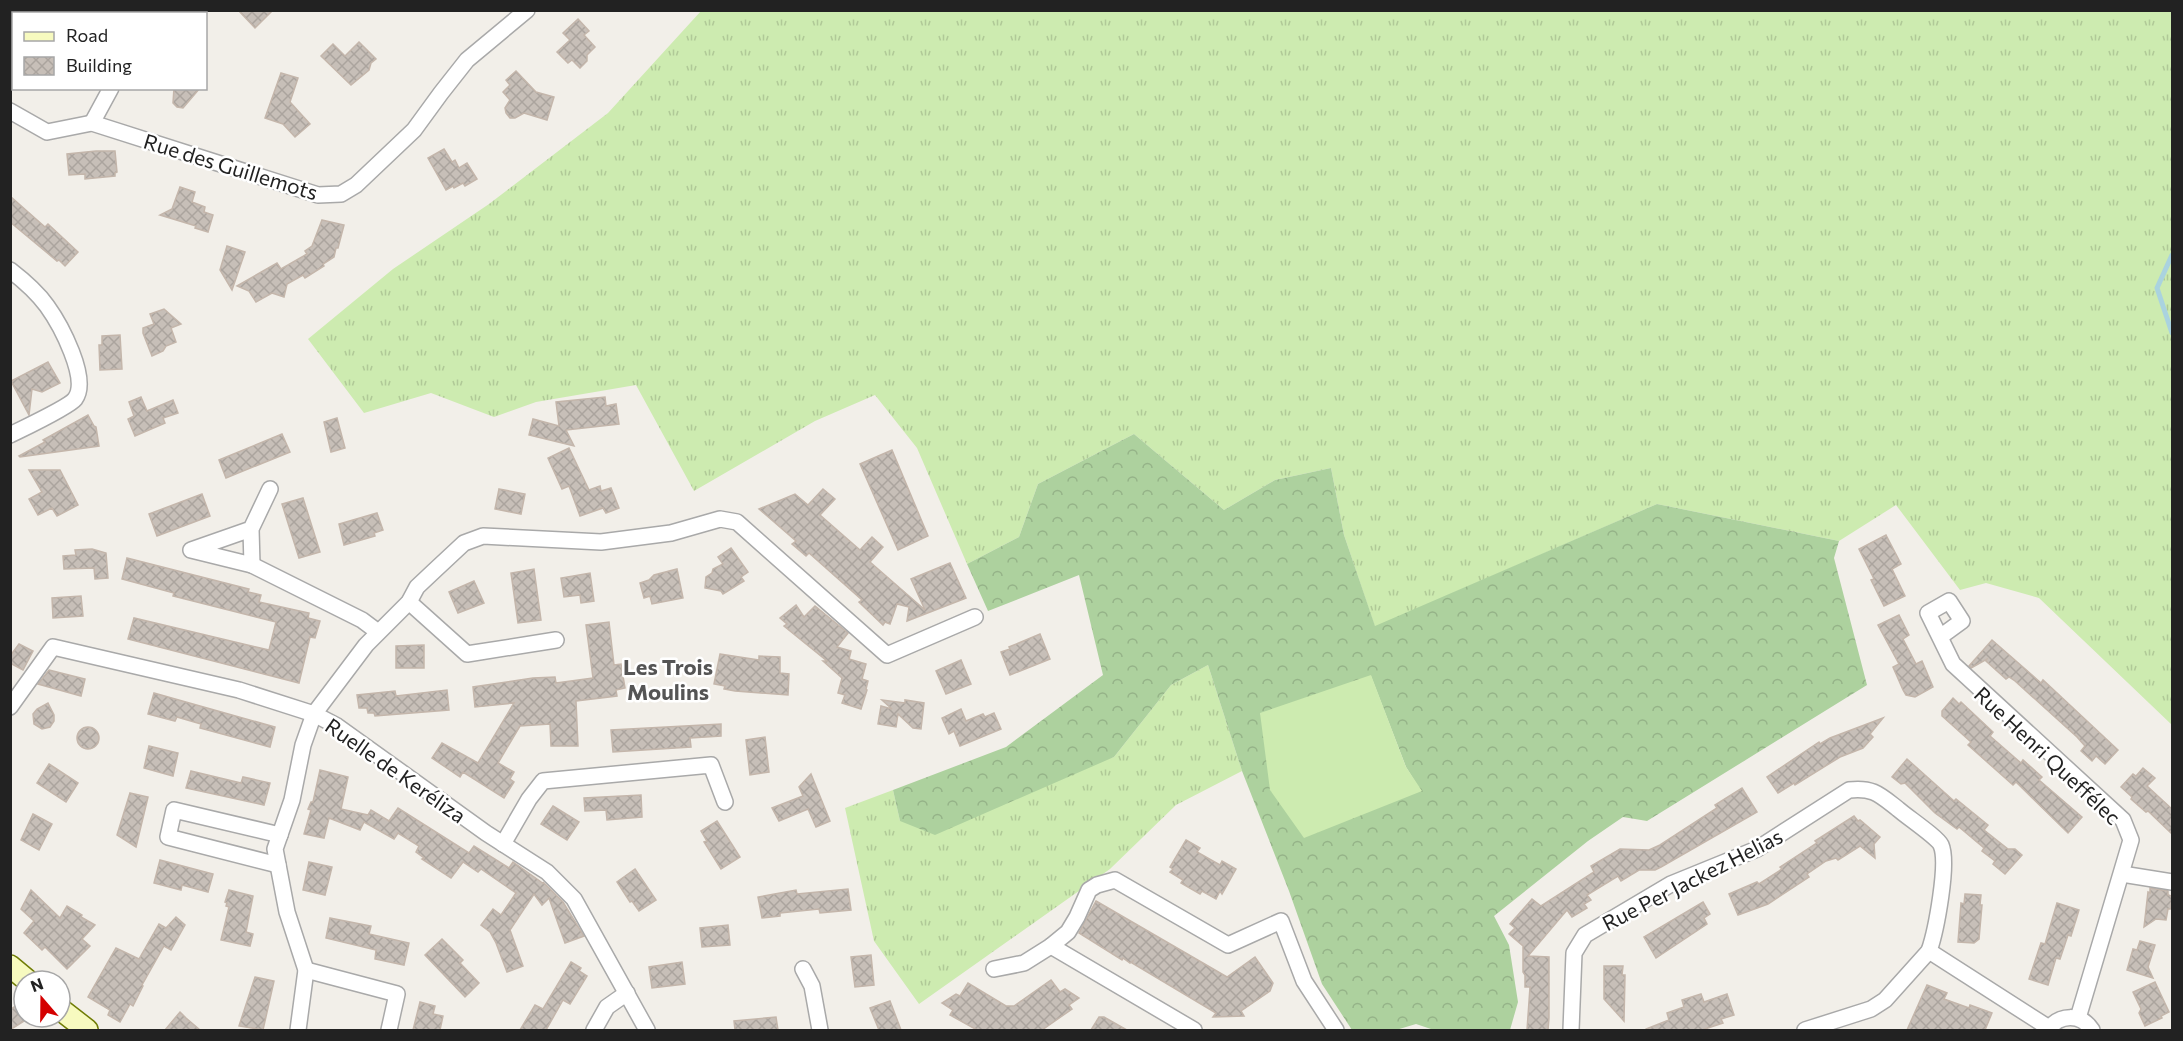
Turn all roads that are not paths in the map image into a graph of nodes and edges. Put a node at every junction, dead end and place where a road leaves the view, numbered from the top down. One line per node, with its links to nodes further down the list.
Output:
1 (527, 10): 4 (street, Rue des Guillemots)
2 (110, 90): 4 (street)
3 (10, 111): 4 (street, Rue des Guillemots)
4 (92, 123)
5 (10, 270): 6 (street)
6 (10, 435)
7 (270, 489): 8 (street)
8 (251, 528): 9 (street); 9 (street)
9 (252, 565): 12 (street)
10 (408, 603): 11 (street); 12 (street); 14 (street)
11 (975, 617)
12 (378, 632): 16 (street)
13 (1940, 637): 21 (street, Rue Henri Queffélec)
14 (556, 640)
15 (10, 707): 16 (street, Ruelle de Keréliza)
16 (314, 714): 18 (street); 19 (street, Ruelle de Keréliza)
17 (725, 802): 19 (street)
18 (280, 835): 20 (street); 20 (street)
19 (503, 844): 28 (street, Ruelle de Keréliza)
20 (278, 865): 27 (street)
21 (2122, 874): 22 (street); 30 (street, Rue Henri Queffélec)
22 (2172, 882)
23 (1051, 946): 26 (street); 38 (street); 39 (street)
24 (1929, 951): 31 (street); 40 (street, Rue Per Jackez Helias); 41 (street, Rue Per Jackez Helias)
25 (803, 969): 37 (street)
26 (994, 969)
27 (306, 970): 33 (street); 34 (street)
28 (627, 993): 35 (street); 36 (street, Ruelle de Keréliza)
29 (72, 1018): 32 (street)
30 (2078, 1018): 31 (street); 42 (street)
31 (2049, 1029)
32 (87, 1030)
33 (297, 1030)
34 (389, 1030)
35 (594, 1030)
36 (647, 1030)
37 (820, 1030)
38 (1194, 1030)
39 (1336, 1030)
40 (1571, 1030)
41 (1805, 1030)
42 (2092, 1030)

